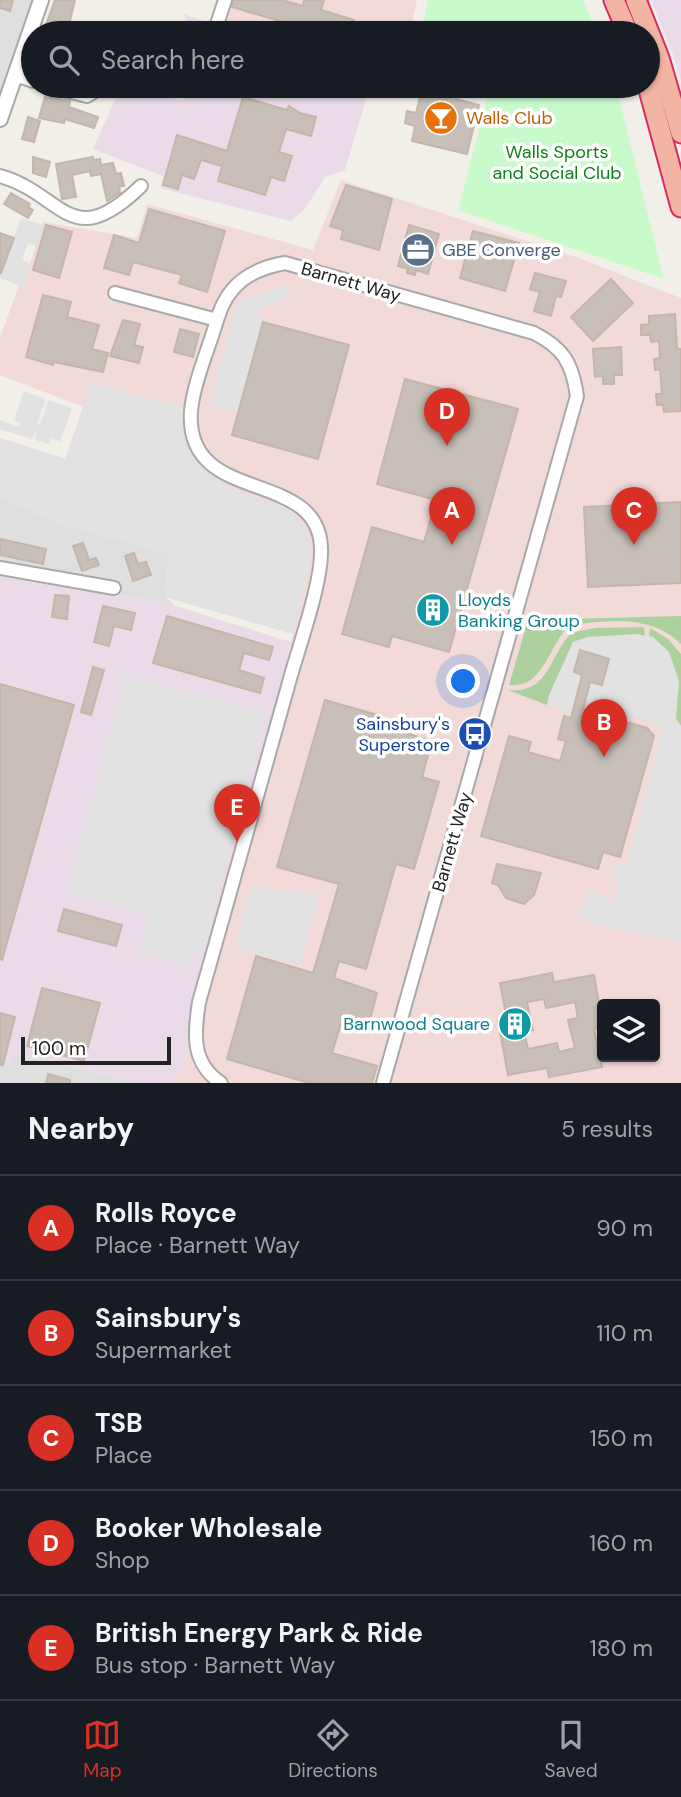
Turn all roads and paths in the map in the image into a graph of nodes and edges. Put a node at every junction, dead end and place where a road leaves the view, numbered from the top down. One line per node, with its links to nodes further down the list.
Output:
1 (41, 0): 5 (street)
2 (225, 0): 6 (street)
3 (614, 0): 7 (highway)
4 (636, 0): 8 (highway)
5 (34, 21)
6 (218, 21)
7 (623, 21)
8 (644, 21)
9 (21, 60): 11 (street)
10 (660, 61): 15 (highway)
11 (16, 75): 12 (street); 14 (street)
12 (21, 77)
13 (651, 98): 18 (highway)
14 (0, 119)
15 (681, 133)
16 (0, 176): 17 (street)
17 (142, 186)
18 (681, 207)
19 (115, 293): 20 (street)
20 (217, 320): 23 (street, Barnett Way); 24 (street, Barnett Way)
21 (0, 568): 22 (street)
22 (107, 583)
23 (221, 1083)
24 (383, 1083)

